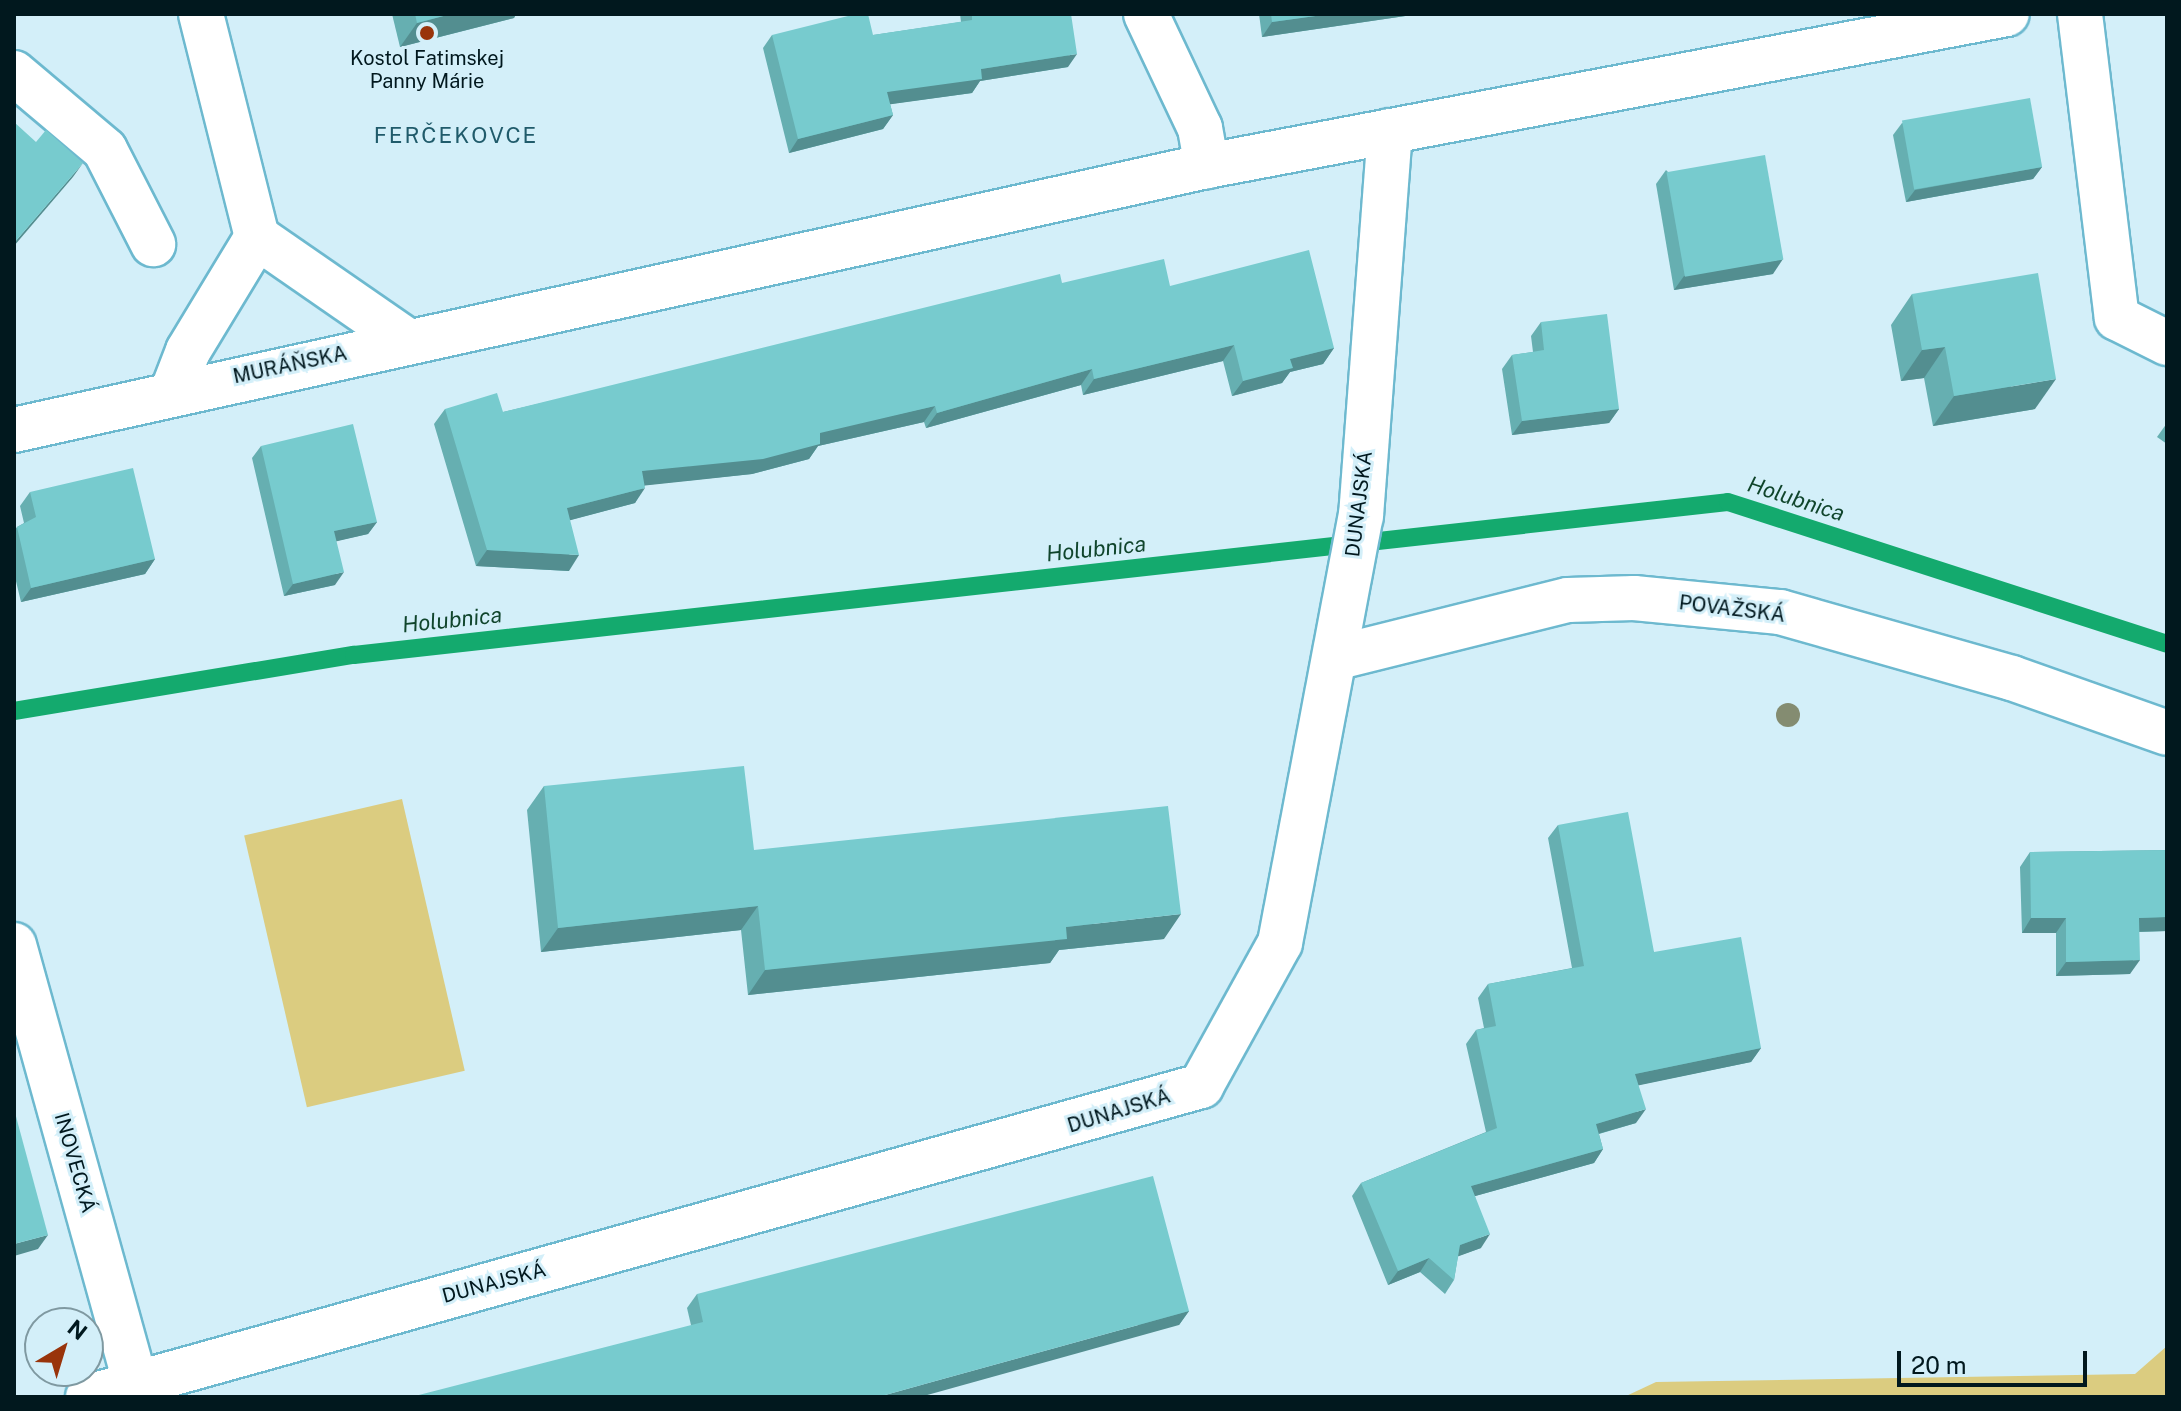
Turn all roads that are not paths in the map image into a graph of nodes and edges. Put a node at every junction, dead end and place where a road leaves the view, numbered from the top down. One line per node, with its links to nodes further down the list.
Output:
1 (201, 14): 8 (street)
2 (1146, 14): 7 (street)
3 (2007, 14): 6 (street, MURÁŇSKA)
4 (2080, 14): 11 (street)
5 (14, 73): 9 (street)
6 (1390, 131): 7 (street, MURÁŇSKA); 14 (street, DUNAJSKÁ)
7 (1207, 166): 10 (street, MURÁŇSKA)
8 (257, 237): 10 (street); 12 (street)
9 (153, 244)
10 (407, 341): 12 (street, MURÁŇSKA)
11 (2167, 343)
12 (173, 390): 13 (street, MURÁŇSKA)
13 (14, 430)
14 (1335, 658): 15 (street, POVAŽSKÁ); 17 (street, DUNAJSKÁ)
15 (2167, 733)
16 (14, 945): 17 (street, INOVECKÁ)
17 (135, 1381): 18 (street, DUNAJSKÁ)
18 (88, 1397)

